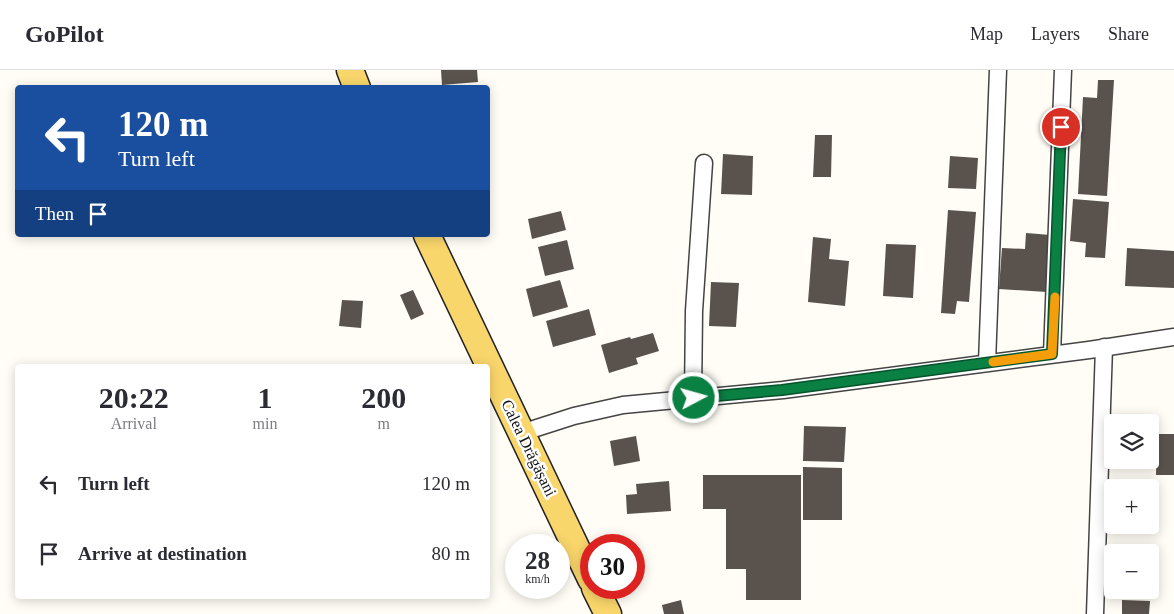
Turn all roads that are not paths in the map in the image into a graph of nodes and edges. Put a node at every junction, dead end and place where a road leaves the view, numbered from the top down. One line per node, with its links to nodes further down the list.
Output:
1 (350, 70): 4 (main road)
2 (998, 70): 10 (street)
3 (1063, 70): 9 (street)
4 (356, 85)
5 (704, 163): 13 (street)
6 (428, 237): 11 (main road, Calea Drăgășani)
7 (1174, 337): 8 (street)
8 (1104, 347): 9 (street); 18 (street)
9 (1052, 354): 10 (street)
10 (987, 363): 13 (street)
11 (488, 364)
12 (490, 368): 14 (main road, Calea Drăgășani)
13 (694, 398): 14 (street)
14 (521, 433): 15 (main road, Calea Drăgășani)
15 (580, 556)
16 (600, 599): 17 (main road)
17 (608, 614)
18 (1095, 614)

